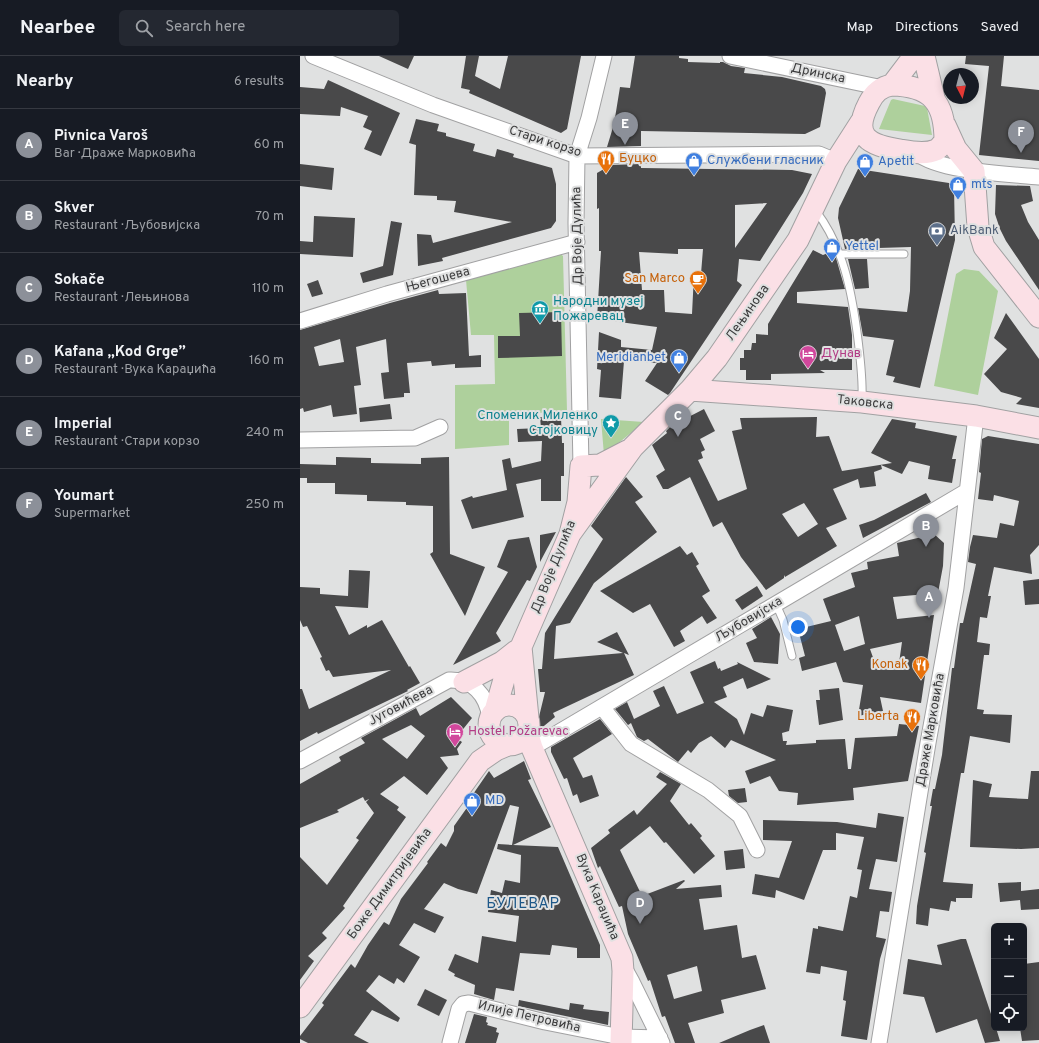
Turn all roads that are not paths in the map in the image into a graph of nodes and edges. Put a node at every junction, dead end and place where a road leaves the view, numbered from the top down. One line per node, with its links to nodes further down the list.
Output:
1 (314, 56): 13 (street, Стари корзо)
2 (604, 56): 13 (street, Др Воје Дулића)
3 (730, 56): 6 (street, Дринска)
4 (914, 56): 7 (main road)
5 (924, 56): 8 (main road)
6 (759, 59): 7 (street, Дринска)
7 (887, 86): 8 (main road); 9 (main road)
8 (934, 98): 10 (main road)
9 (861, 122): 11 (main road); 14 (main road, Лењинова)
10 (944, 124): 12 (main road); 15 (main road)
11 (880, 147): 12 (main road); 14 (main road)
12 (917, 153): 15 (street)
13 (577, 156): 14 (street, Стари корзо); 18 (street, Др Воје Дулића)
14 (836, 161): 17 (main road, Лењинова)
15 (974, 171): 16 (street); 21 (main road)
16 (1039, 177)
17 (814, 209): 19 (lane); 23 (main road, Лењинова)
18 (577, 242): 22 (street, Његошева); 30 (street, Др Воје Дулића)
19 (841, 254): 20 (lane); 24 (lane)
20 (904, 254)
21 (1039, 317)
22 (300, 321)
23 (690, 390): 24 (main road, Таковска); 29 (main road, Лењинова)
24 (862, 402): 25 (main road, Таковска)
25 (976, 416): 27 (main road, Таковска); 31 (street, Драже Марковића)
26 (440, 427): 28 (street)
27 (1039, 428)
28 (300, 440)
29 (633, 447): 30 (main road, Лењинова); 32 (main road, Лењинова)
30 (581, 466): 32 (main road, Др Воје Дулића)
31 (967, 491): 33 (street, Љубовијска); 48 (street, Драже Марковића)
32 (570, 534): 34 (main road, Др Воје Дулића)
33 (776, 604): 35 (lane); 37 (street, Љубовијска)
34 (521, 647): 36 (main road); 38 (main road, Др Воје Дулића); 39 (main road, Др Воје Дулића)
35 (792, 656)
36 (464, 682): 38 (street); 40 (street, Југовићева)
37 (602, 707): 39 (street, Љубовијска); 42 (street)
38 (492, 720): 39 (main road); 39 (main road); 41 (main road, Боже Димитријевића)
39 (522, 737): 41 (main road, Боже Димитријевића); 43 (main road, Вука Караџића)
40 (300, 761)
41 (480, 761): 44 (main road, Боже Димитријевића)
42 (758, 850)
43 (623, 971): 45 (main road); 46 (street, Вука Караџића)
44 (300, 1007)
45 (621, 1040): 46 (street, Илије Петровића); 47 (street, Илије Петровића)
46 (661, 1040)
47 (450, 1043)
48 (879, 1043)

